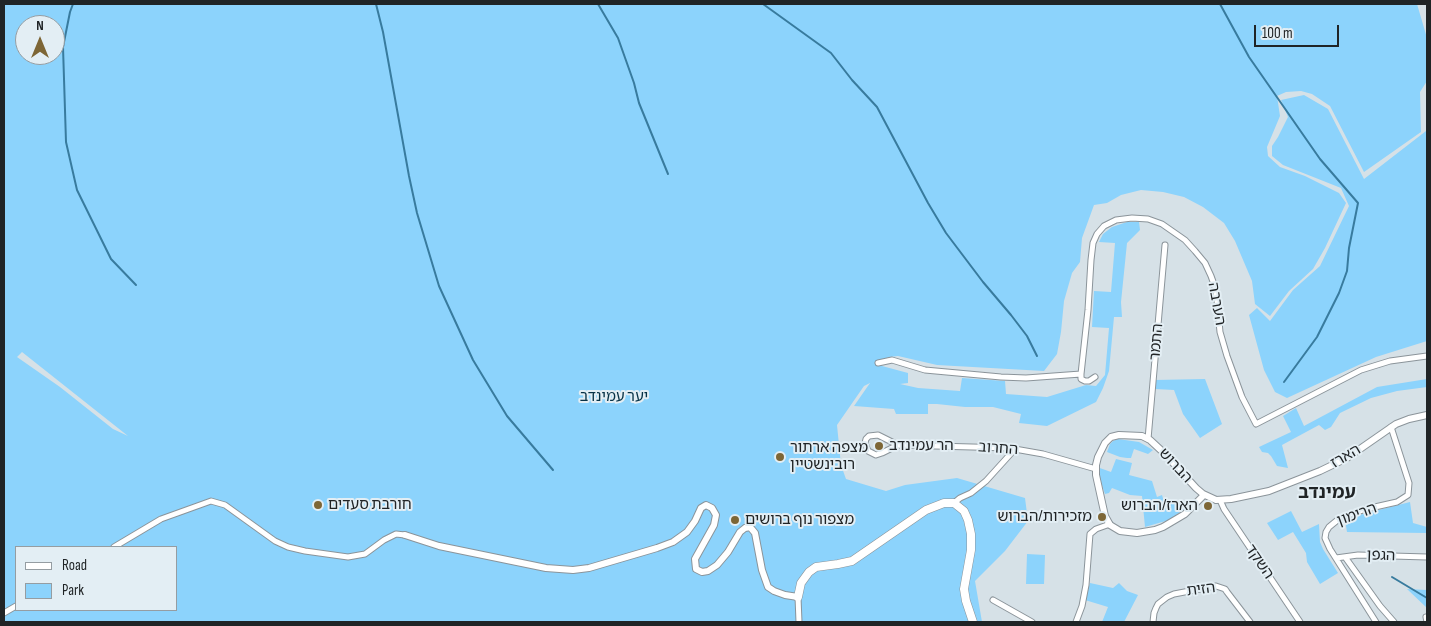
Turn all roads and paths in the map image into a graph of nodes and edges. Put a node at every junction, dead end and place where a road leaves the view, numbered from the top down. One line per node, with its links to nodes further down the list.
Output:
1 (1164, 245): 8 (street, התמר)
2 (1427, 356): 4 (street, הערבה)
3 (878, 363): 4 (street)
4 (1080, 374): 5 (street)
5 (1095, 377)
6 (1427, 415): 7 (street, הארז)
7 (1391, 427): 13 (street, הארז); 20 (street, הרימון)
8 (1148, 439): 11 (street, הברוש); 12 (street, הברוש)
9 (898, 446): 9 (street, החרוב); 10 (street, החרוב)
10 (1015, 449): 11 (street, החרוב); 14 (street)
11 (1096, 469): 15 (street, הברוש)
12 (1204, 495): 13 (street, הארז); 15 (street, הברוש)
13 (1220, 500): 31 (street, השקד)
14 (954, 503): 21 (main road); 26 (main road)
15 (1110, 524): 28 (street)
16 (405, 534): 17 (street); 21 (street)
17 (116, 546)
18 (1345, 557): 19 (street, הגפן); 20 (street, הגפן); 33 (street)
19 (1427, 557)
20 (1336, 558): 32 (street)
21 (798, 597): 25 (street)
22 (992, 600): 27 (street)
23 (15, 607): 24 (street)
24 (4, 613)
25 (799, 622)
26 (973, 622)
27 (1032, 622)
28 (1076, 622)
29 (1152, 622): 30 (street, הזית)
30 (1250, 622)
31 (1300, 622)
32 (1376, 622)
33 (1394, 622)

